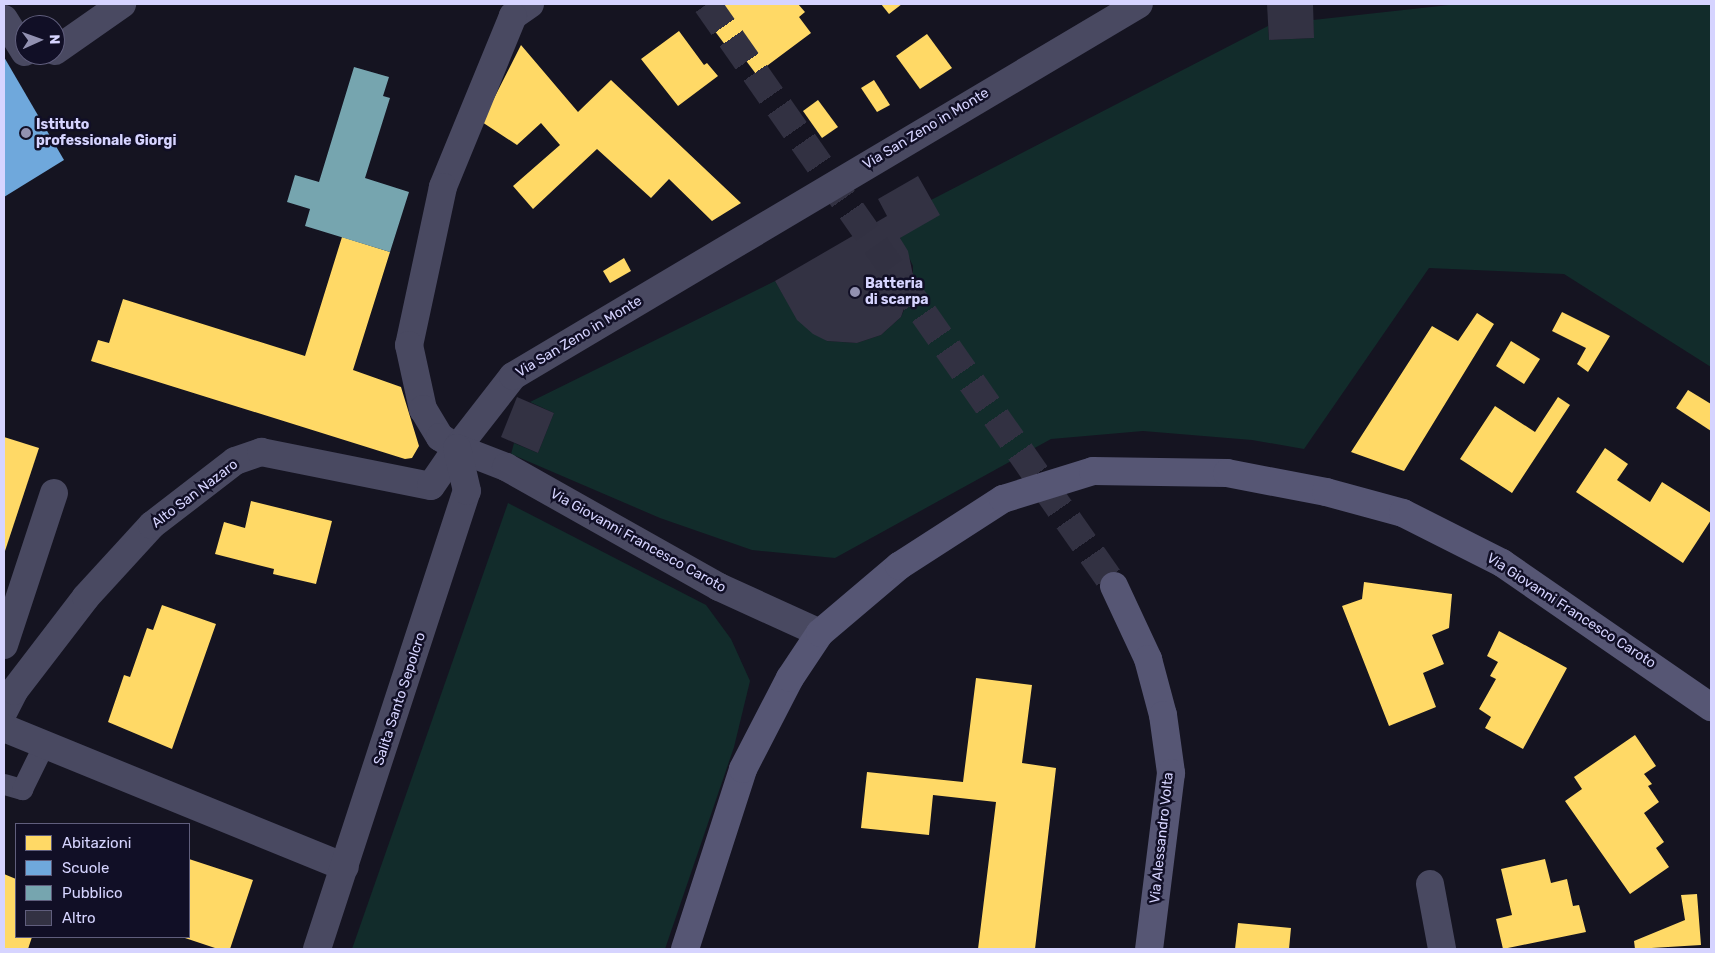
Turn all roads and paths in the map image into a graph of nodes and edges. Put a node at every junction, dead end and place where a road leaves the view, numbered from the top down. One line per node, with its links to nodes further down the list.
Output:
1 (122, 4): 7 (street)
2 (530, 4): 8 (street)
3 (1135, 4): 4 (street, Via San Zeno in Monte); 8 (street, Via San Zeno in Monte)
4 (1139, 4)
5 (4, 19): 6 (street)
6 (15, 31)
7 (65, 39)
8 (457, 448): 11 (street, Via Giovanni Francesco Caroto); 13 (street, Alto San Nazaro); 18 (street, Salita Santo Sepolcro)
9 (54, 493): 12 (street)
10 (1114, 586): 22 (street, Via Alessandro Volta)
11 (820, 633): 14 (street, Via Giovanni Francesco Caroto); 21 (street, Via Giovanni Francesco Caroto)
12 (4, 645)
13 (7, 693)
14 (1711, 707)
15 (4, 728): 16 (street)
16 (44, 744): 17 (lane); 18 (street)
17 (4, 784)
18 (345, 867): 20 (street, Salita Santo Sepolcro)
19 (1430, 884): 23 (street)
20 (317, 949)
21 (685, 949)
22 (1149, 949)
23 (1442, 949)

